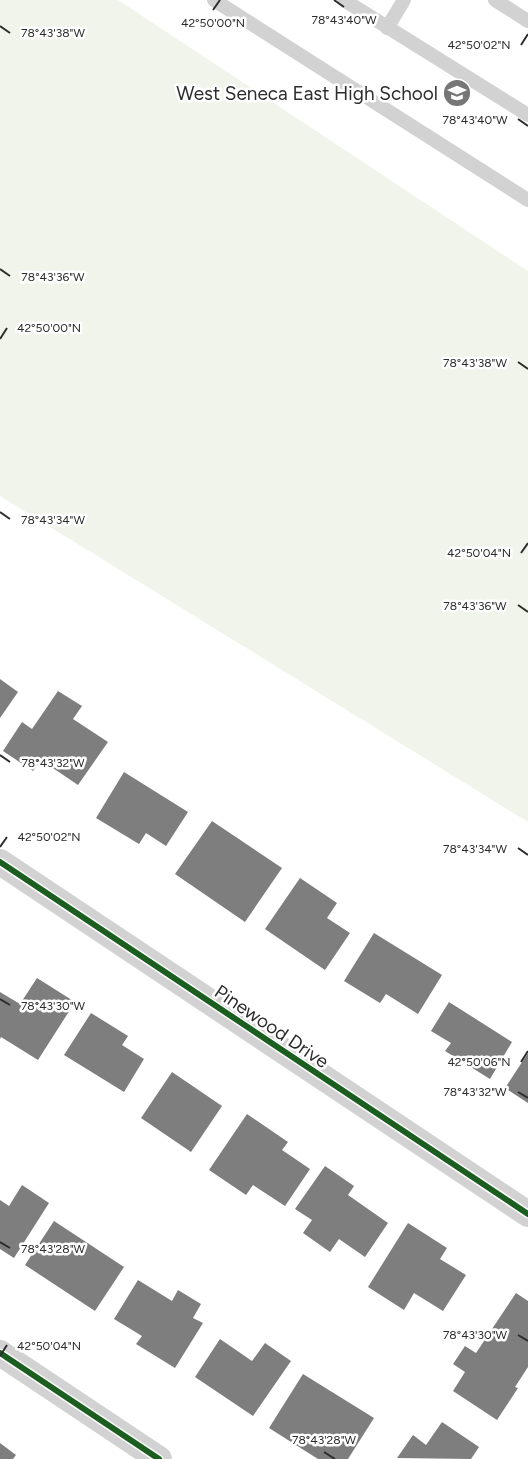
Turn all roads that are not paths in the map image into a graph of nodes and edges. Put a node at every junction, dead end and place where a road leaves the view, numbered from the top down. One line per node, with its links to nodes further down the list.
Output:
1 (214, 0): 8 (lane)
2 (344, 0): 6 (lane)
3 (404, 0): 6 (lane)
4 (495, 0): 5 (lane)
5 (528, 21)
6 (387, 28): 7 (lane)
7 (528, 115)
8 (528, 200)
9 (0, 862): 10 (street, Pinewood Drive)
10 (528, 1214)
11 (0, 1353): 12 (street)
12 (159, 1459)

